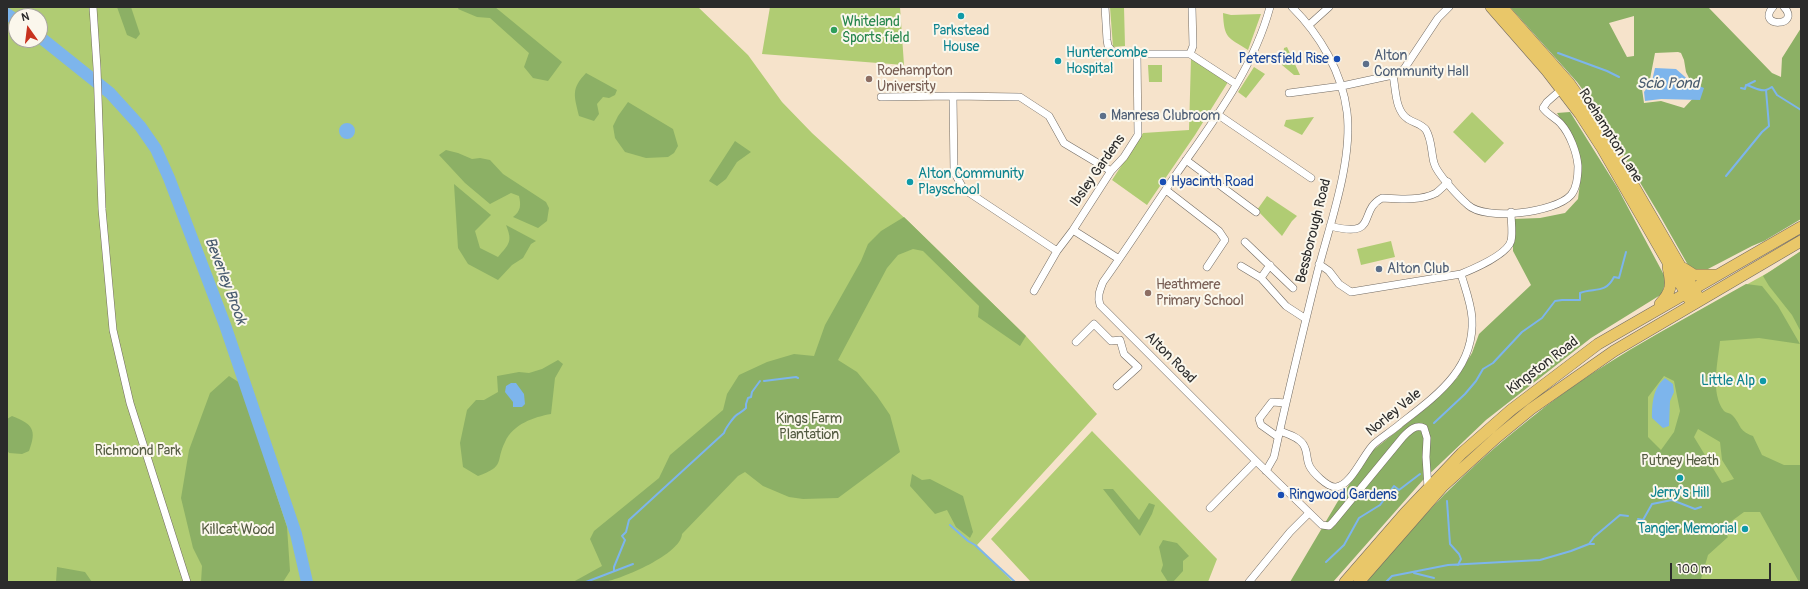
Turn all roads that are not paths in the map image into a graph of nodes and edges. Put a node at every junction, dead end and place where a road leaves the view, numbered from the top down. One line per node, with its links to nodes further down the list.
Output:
1 (93, 7): 63 (street)
2 (1105, 7): 13 (street)
3 (1192, 7): 14 (street)
4 (1270, 7): 16 (street, Alton Road)
5 (1292, 7): 12 (street, Bessborough Road)
6 (1329, 7): 12 (street)
7 (1449, 7): 15 (street)
8 (1490, 7): 18 (highway, Roehampton Lane)
9 (1502, 7): 18 (highway, Roehampton Lane)
10 (1770, 7): 11 (street)
11 (1784, 7)
12 (1309, 25): 17 (street, Bessborough Road)
13 (1137, 54): 14 (street); 24 (street, Ibsley Gardens)
14 (1190, 54): 16 (street)
15 (1393, 76): 17 (street); 26 (street)
16 (1236, 84): 22 (street, Alton Road)
17 (1342, 86): 19 (street); 30 (street, Bessborough Road)
18 (1565, 86): 29 (street); 37 (highway, Roehampton Lane); 40 (highway, Roehampton Lane)
19 (1289, 93)
20 (953, 96): 21 (street); 24 (street); 35 (street)
21 (881, 97)
22 (1217, 114): 23 (street, Alton Road); 25 (street)
23 (1186, 160): 27 (street, Alton Road); 28 (street)
24 (1111, 171): 32 (street, Ibsley Gardens)
25 (1311, 178)
26 (1448, 182): 29 (street); 30 (street)
27 (1166, 190): 36 (street, Alton Road); 42 (street)
28 (1256, 212)
29 (1510, 212): 43 (street)
30 (1330, 226): 38 (street, Bessborough Road)
31 (1801, 227): 44 (highway, Kingston Road)
32 (1073, 230): 35 (street, Ibsley Gardens); 36 (street, Ibsley Gardens)
33 (1801, 241): 49 (highway, Kingston Road)
34 (1245, 242): 39 (street)
35 (1058, 251): 47 (street, Ibsley Gardens)
36 (1119, 259): 52 (street, Alton Road)
37 (1666, 259): 48 (highway, Roehampton Lane); 50 (highway)
38 (1319, 264): 43 (street); 51 (street, Bessborough Road)
39 (1270, 265): 45 (street); 46 (street)
40 (1678, 265): 44 (highway); 48 (highway, Roehampton Lane)
41 (1241, 266): 45 (street)
42 (1206, 267)
43 (1461, 274): 57 (street, Norley Vale)
44 (1719, 275): 48 (highway, Kingston Road)
45 (1261, 278): 51 (street)
46 (1293, 288)
47 (1034, 291)
48 (1690, 292): 49 (highway); 50 (highway, Kingston Road)
49 (1696, 302): 66 (highway, Kingston Road)
50 (1656, 309): 60 (highway, Kingston Road)
51 (1306, 319): 56 (street, Bessborough Road)
52 (1127, 333): 53 (street); 58 (street, Alton Road)
53 (1120, 340): 54 (street); 55 (street)
54 (1076, 342)
55 (1117, 386)
56 (1286, 403): 57 (street, Bessborough Road); 57 (street)
57 (1279, 434): 59 (street, Bessborough Road)
58 (1256, 461): 59 (street, Alton Road); 61 (street)
59 (1266, 471): 62 (street, Alton Road)
60 (1428, 488): 62 (street, Alton Road); 65 (highway, Kingston Road)
61 (1210, 508)
62 (1309, 513): 64 (street)
63 (187, 582)
64 (1249, 582)
65 (1345, 582)
66 (1359, 582)

